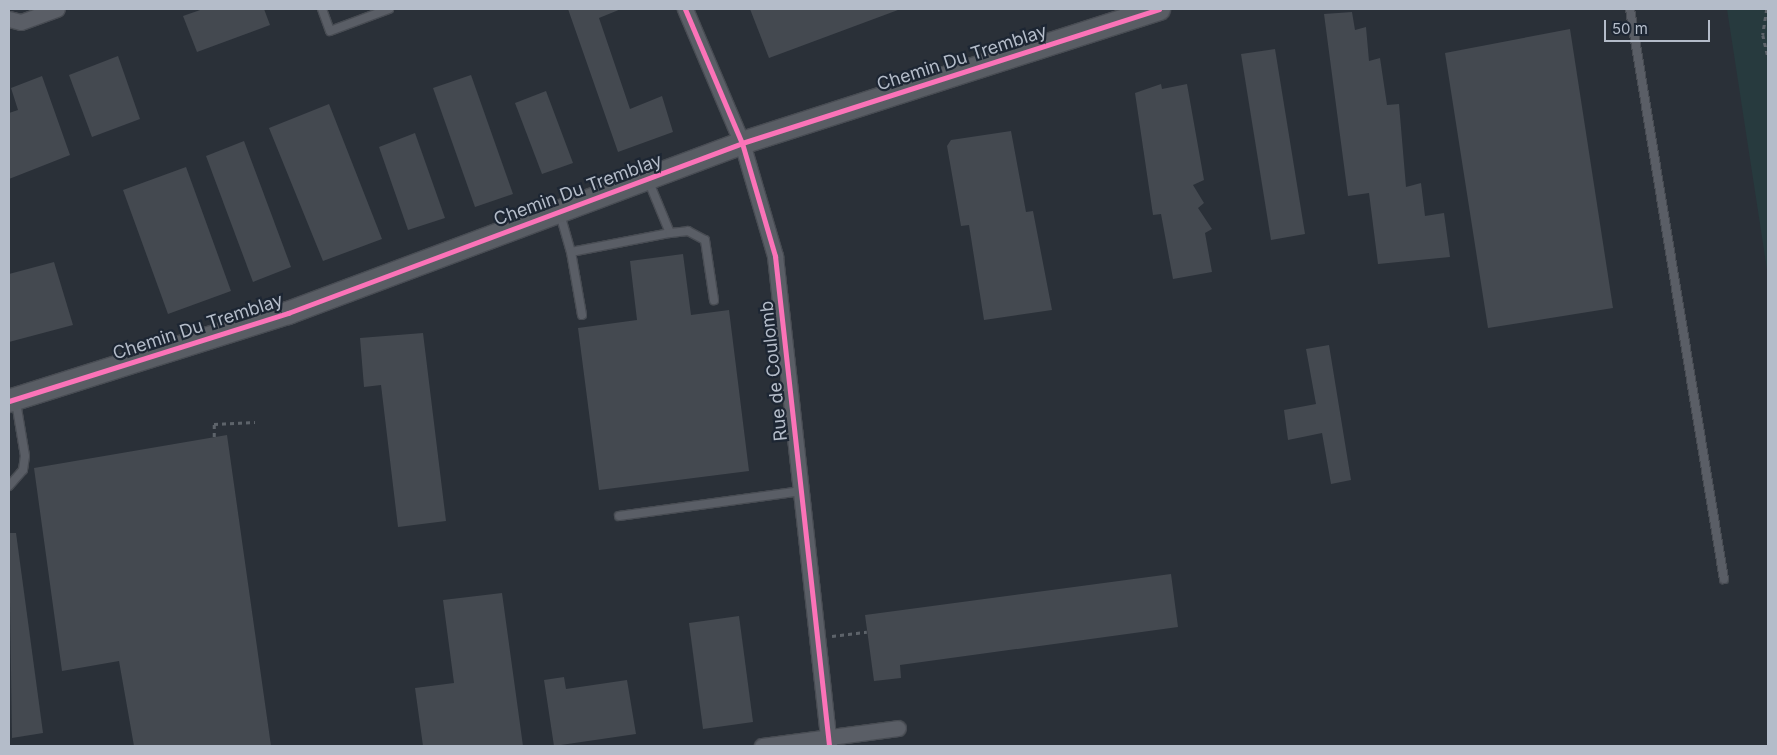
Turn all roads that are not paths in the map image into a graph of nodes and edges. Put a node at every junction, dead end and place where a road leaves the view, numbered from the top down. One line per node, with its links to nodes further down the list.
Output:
1 (57, 9): 7 (street)
2 (322, 9): 3 (lane)
3 (389, 9)
4 (685, 9): 8 (street, Rue de Coulomb)
5 (1159, 9): 8 (street, Chemin Du Tremblay)
6 (1630, 9): 19 (lane)
7 (9, 19)
8 (742, 143): 9 (street, Chemin Du Tremblay); 17 (street, Rue de Coulomb)
9 (647, 179): 10 (street, Chemin Du Tremblay); 11 (lane)
10 (560, 212): 12 (lane); 15 (street, Chemin Du Tremblay)
11 (670, 233): 12 (lane); 13 (lane)
12 (571, 252): 14 (lane)
13 (714, 300)
14 (582, 315)
15 (12, 400): 16 (lane)
16 (9, 486)
17 (800, 491): 18 (lane); 21 (street, Rue de Coulomb)
18 (619, 516)
19 (1724, 579)
20 (898, 728): 21 (street)
21 (829, 742): 22 (street)
22 (762, 746)

